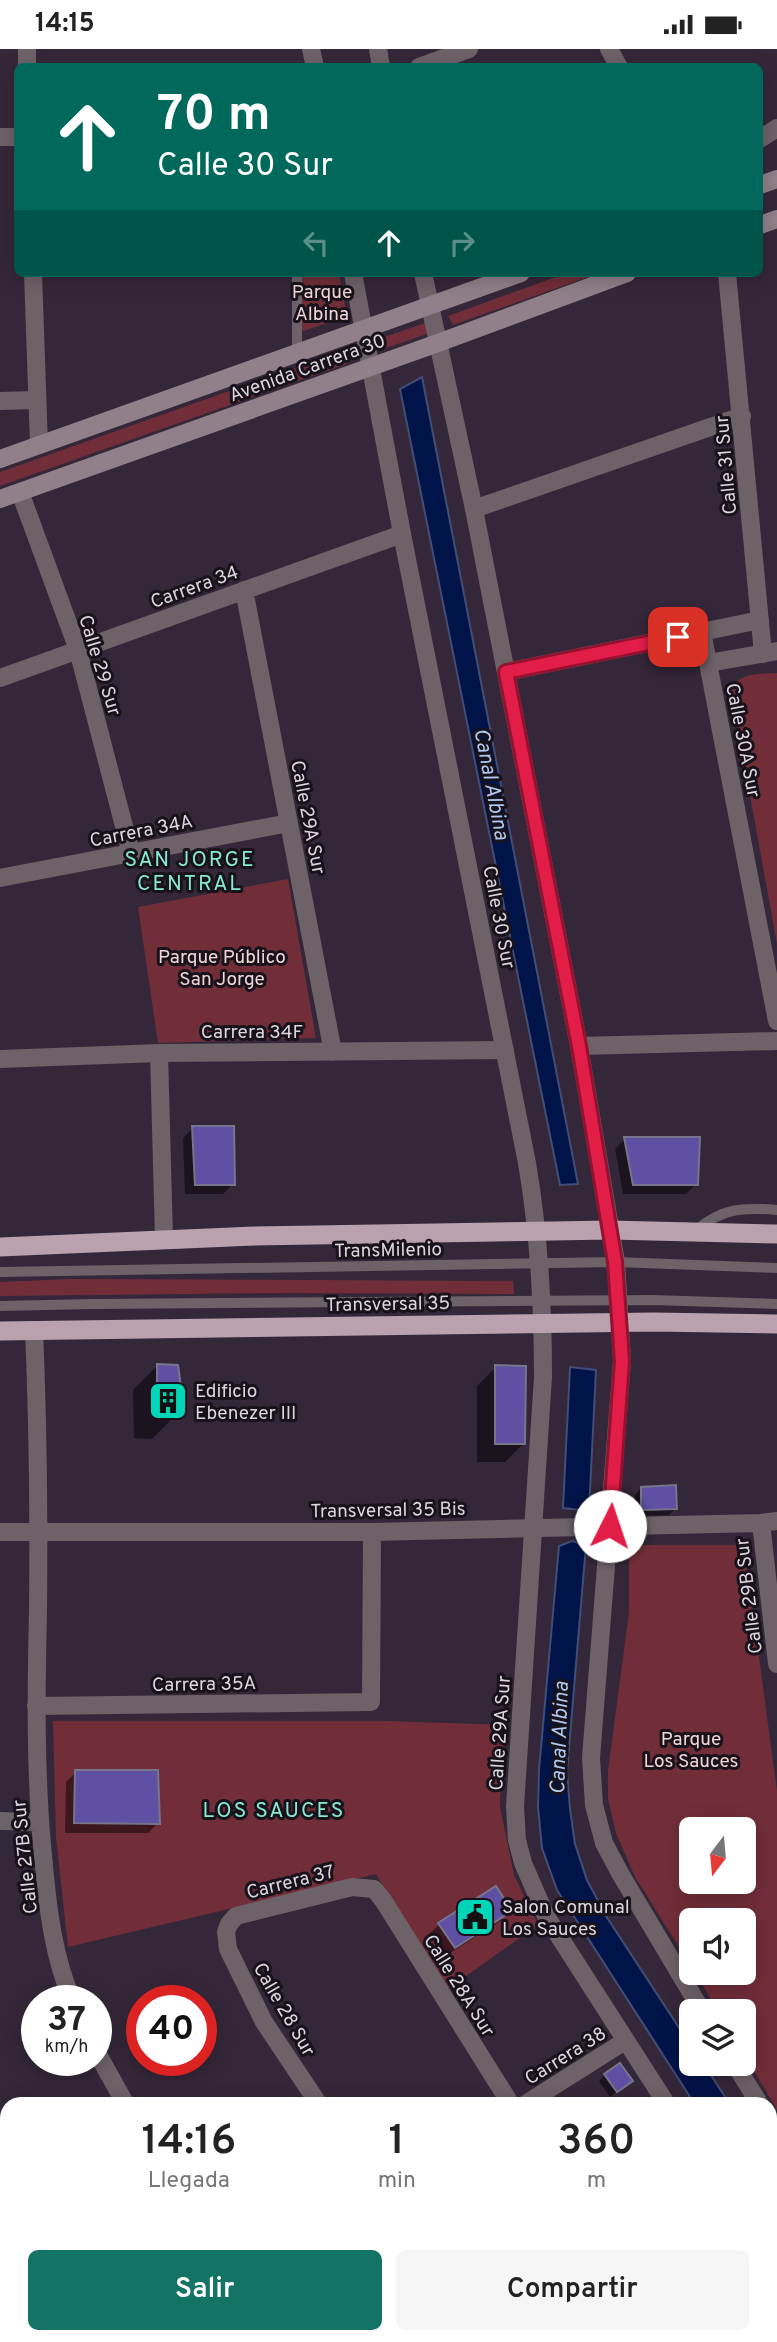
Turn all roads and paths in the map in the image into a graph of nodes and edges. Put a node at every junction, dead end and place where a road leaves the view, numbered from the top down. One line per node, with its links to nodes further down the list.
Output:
1 (469, 49): 2 (street)
2 (430, 63)
3 (33, 277): 15 (street)
4 (297, 277): 13 (lane)
5 (354, 277): 11 (street, Calle 30 Sur)
6 (423, 277): 10 (street)
7 (509, 277): 10 (main road, Avenida Carrera 30)
8 (616, 277): 12 (main road, Avenida Carrera 30)
9 (727, 277): 17 (street, Calle 31 Sur)
10 (429, 306): 11 (main road, Avenida Carrera 30); 12 (street)
11 (364, 330): 13 (main road, Avenida Carrera 30); 14 (street, Calle 30 Sur)
12 (438, 343): 14 (main road, Avenida Carrera 30); 22 (street)
13 (297, 353): 18 (main road, Avenida Carrera 30)
14 (371, 366): 20 (main road, Avenida Carrera 30); 23 (street, Calle 30 Sur)
15 (36, 400): 16 (street); 18 (street)
16 (0, 401)
17 (741, 416): 22 (street); 25 (street, Calle 31 Sur)
18 (39, 445): 19 (main road, Avenida Carrera 30)
19 (0, 459)
20 (20, 492): 21 (main road, Avenida Carrera 30); 27 (street, Calle 29 Sur)
21 (0, 499)
22 (474, 509): 30 (street)
23 (402, 534): 24 (street, Carrera 34); 38 (street, Calle 30 Sur)
24 (244, 590): 27 (street, Carrera 34); 32 (street, Calle 29A Sur)
25 (760, 620): 26 (street); 28 (street, Calle 31 Sur)
26 (702, 632): 29 (street, Calle 30A Sur); 30 (street)
27 (78, 650): 31 (street, Carrera 34); 33 (street, Calle 29 Sur)
28 (770, 653): 29 (street)
29 (708, 663): 35 (street, Calle 30A Sur)
30 (506, 672): 37 (street)
31 (0, 678)
32 (289, 823): 33 (street, Carrera 34A); 39 (street, Calle 29A Sur)
33 (131, 853): 34 (street, Carrera 34A)
34 (0, 878)
35 (777, 1021)
36 (777, 1041): 37 (street)
37 (579, 1046): 43 (street)
38 (505, 1051): 39 (street, Carrera 34F); 44 (street, Calle 30 Sur)
39 (333, 1052): 40 (street, Carrera 34F)
40 (159, 1053): 41 (street, Carrera 34F); 47 (street)
41 (0, 1059)
42 (777, 1210): 45 (lane)
43 (610, 1230): 44 (highway); 45 (highway); 49 (street)
44 (536, 1231): 47 (highway); 50 (street, Calle 30 Sur)
45 (694, 1232): 46 (highway)
46 (777, 1234)
47 (164, 1239): 48 (highway)
48 (0, 1247)
49 (615, 1262): 50 (lane, TransMilenio); 51 (lane, TransMilenio); 54 (street)
50 (538, 1265): 52 (lane, TransMilenio); 53 (street, Calle 30 Sur)
51 (777, 1268)
52 (0, 1272)
53 (541, 1301): 54 (lane); 56 (lane); 58 (street, Calle 30 Sur)
54 (618, 1301): 55 (lane); 57 (street)
55 (777, 1304)
56 (0, 1307)
57 (620, 1322): 58 (highway, Transversal 35); 59 (highway, Transversal 35); 63 (street)
58 (543, 1324): 60 (highway, Transversal 35); 64 (street, Calle 29A Sur)
59 (777, 1324)
60 (34, 1330): 61 (highway, Transversal 35); 65 (street, Calle 27B Sur)
61 (0, 1331)
62 (769, 1522): 63 (street, Transversal 35 Bis); 68 (street, Calle 29B Sur)
63 (610, 1526): 64 (street, Transversal 35 Bis); 75 (street)
64 (534, 1528): 67 (street, Transversal 35 Bis); 76 (street, Calle 29A Sur)
65 (39, 1531): 66 (street, Transversal 35 Bis); 67 (street, Transversal 35 Bis); 69 (street, Calle 27B Sur)
66 (0, 1532)
67 (373, 1532): 69 (street, Carrera 35A)
68 (777, 1660)
69 (36, 1706): 71 (street, Calle 27B Sur)
70 (0, 1821): 71 (street)
71 (39, 1822): 74 (street, Calle 27B Sur)
72 (373, 1889): 73 (street, Carrera 37); 81 (street, Calle 28A Sur)
73 (226, 1932): 80 (street, Calle 28 Sur)
74 (67, 1985)
75 (695, 1999)
76 (625, 2041): 82 (street, Carrera 38); 83 (street, Calle 29A Sur)
77 (110, 2076): 79 (street)
78 (742, 2076): 84 (street)
79 (122, 2097)
80 (314, 2097)
81 (506, 2097)
82 (536, 2097)
83 (662, 2097)
84 (755, 2097)

